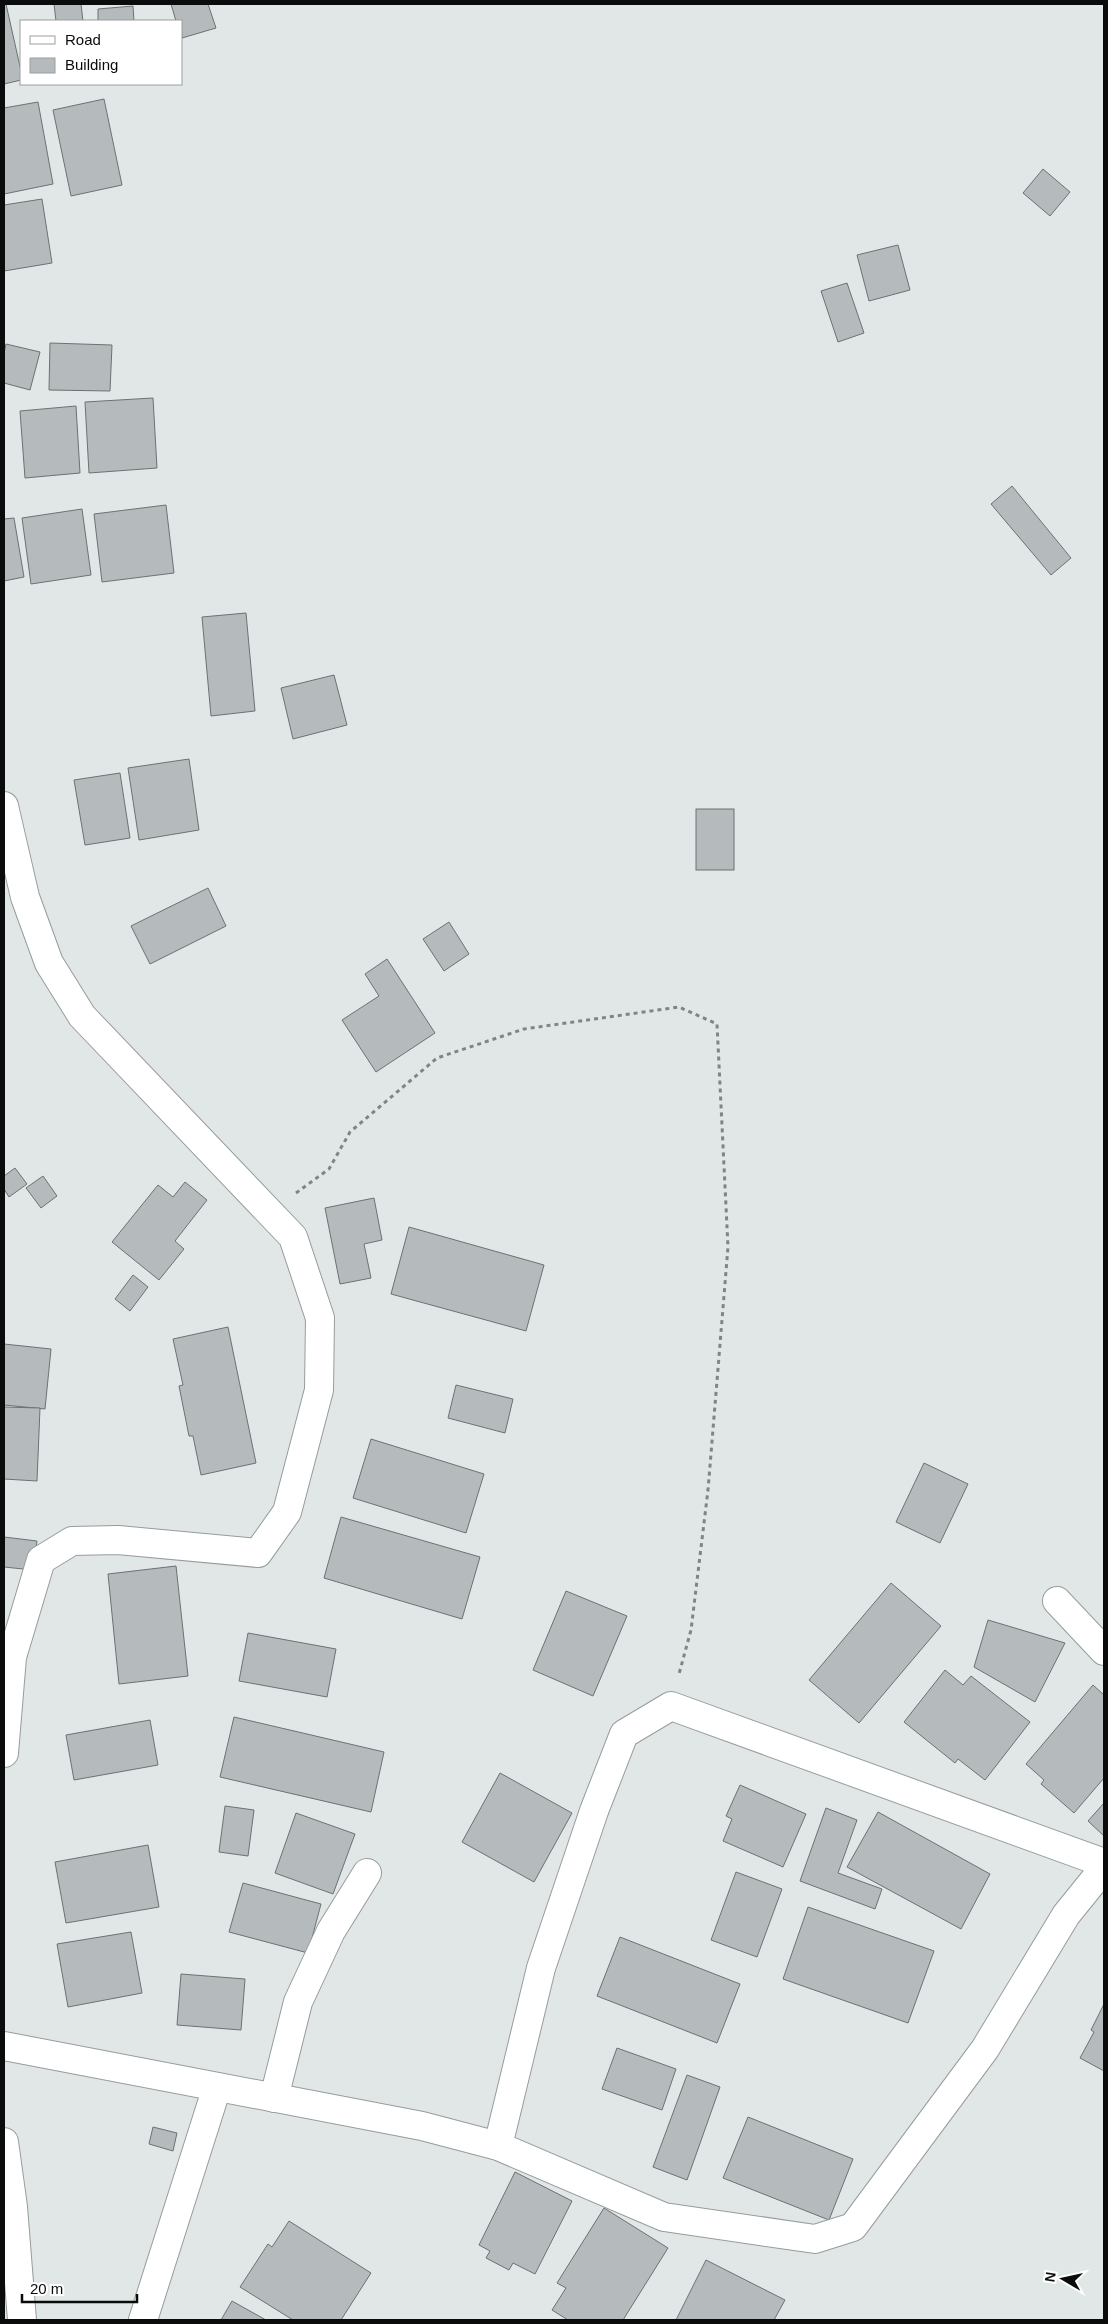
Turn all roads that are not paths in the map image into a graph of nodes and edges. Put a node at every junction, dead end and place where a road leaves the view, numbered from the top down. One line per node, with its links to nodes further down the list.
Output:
1 (4, 806): 4 (street)
2 (1057, 1601): 3 (street)
3 (1104, 1651)
4 (4, 1753)
5 (1104, 1863): 12 (street)
6 (1104, 1868): 12 (street)
7 (367, 1873): 10 (street)
8 (4, 2046): 9 (street)
9 (217, 2086): 10 (street); 14 (street)
10 (274, 2098): 12 (street)
11 (4, 2142): 13 (street)
12 (498, 2146)
13 (22, 2320)
14 (143, 2320)

